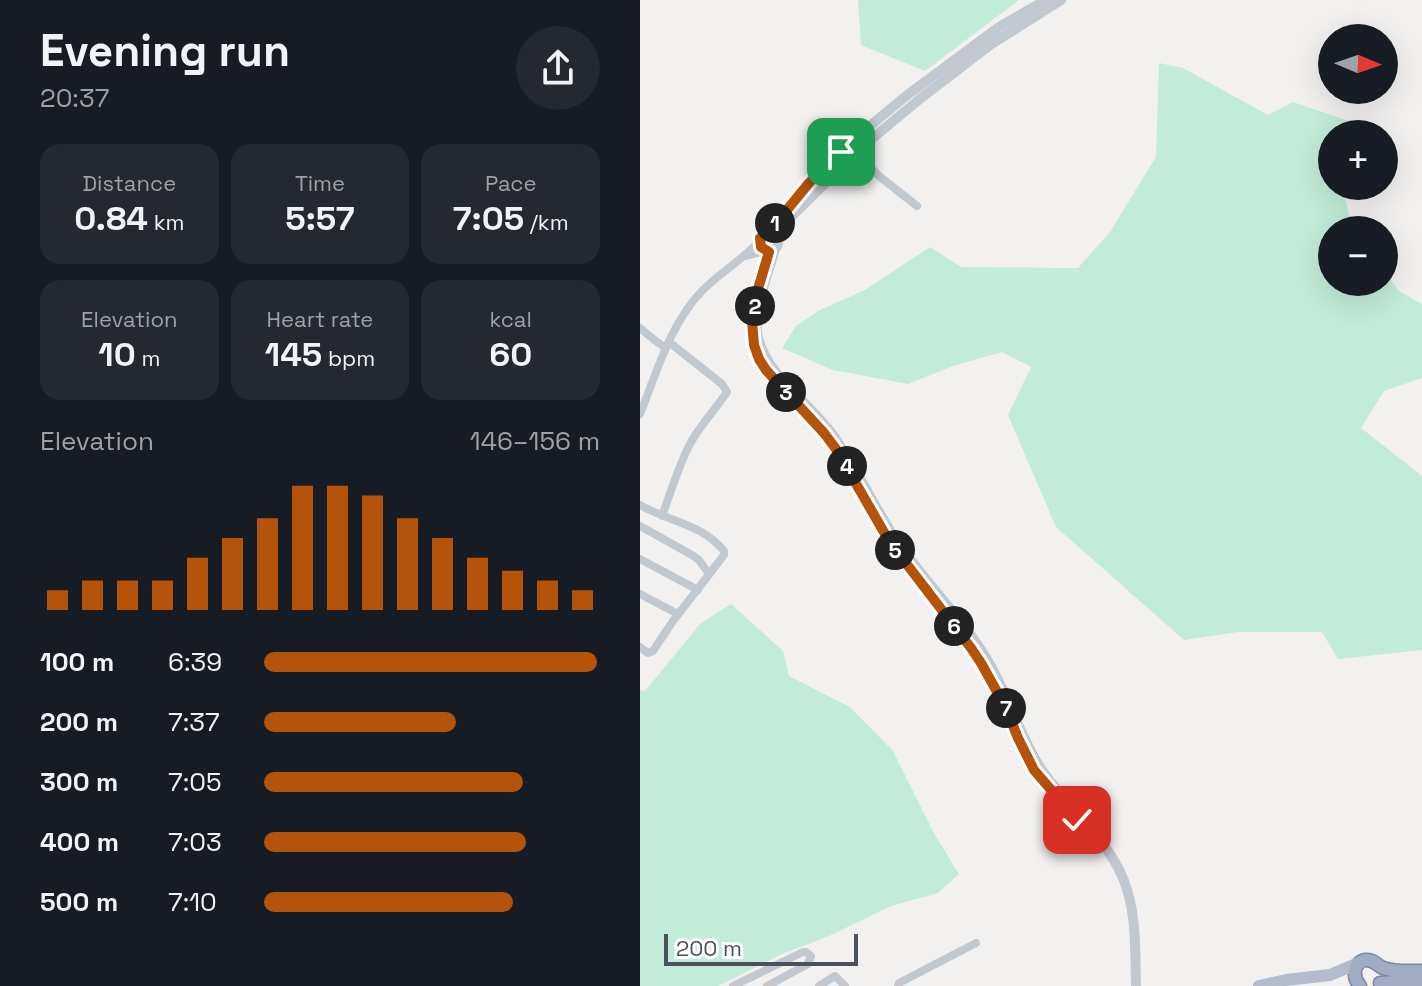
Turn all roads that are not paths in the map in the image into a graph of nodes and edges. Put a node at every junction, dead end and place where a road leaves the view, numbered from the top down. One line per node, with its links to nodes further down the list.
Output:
1 (1046, 0): 3 (street)
2 (1061, 0): 3 (street)
3 (937, 80): 4 (street); 6 (street)
4 (857, 153): 5 (street); 7 (street)
5 (917, 206)
6 (764, 237): 7 (street); 7 (street); 8 (street)
7 (772, 249): 8 (street); 34 (street)
8 (745, 256): 10 (street)
9 (640, 328): 10 (street)
10 (668, 345): 11 (street); 13 (street)
11 (640, 414)
12 (640, 505): 13 (street)
13 (662, 516): 16 (street)
14 (640, 526): 16 (street)
15 (640, 559): 17 (street)
16 (709, 574): 17 (street)
17 (698, 590): 19 (street)
18 (640, 594): 19 (street)
19 (678, 614): 20 (street)
20 (640, 647)
21 (976, 943): 33 (street)
22 (1361, 962): 23 (highway); 25 (main road); 27 (highway)
23 (1381, 967): 24 (highway); 28 (highway)
24 (1422, 971)
25 (1330, 975): 27 (main road); 35 (main road)
26 (1422, 980): 28 (highway)
27 (1358, 984)
28 (1378, 984)
29 (733, 986): 30 (street)
30 (767, 986)
31 (819, 986): 32 (street)
32 (845, 986)
33 (898, 986)
34 (1134, 986)
35 (1259, 986)

